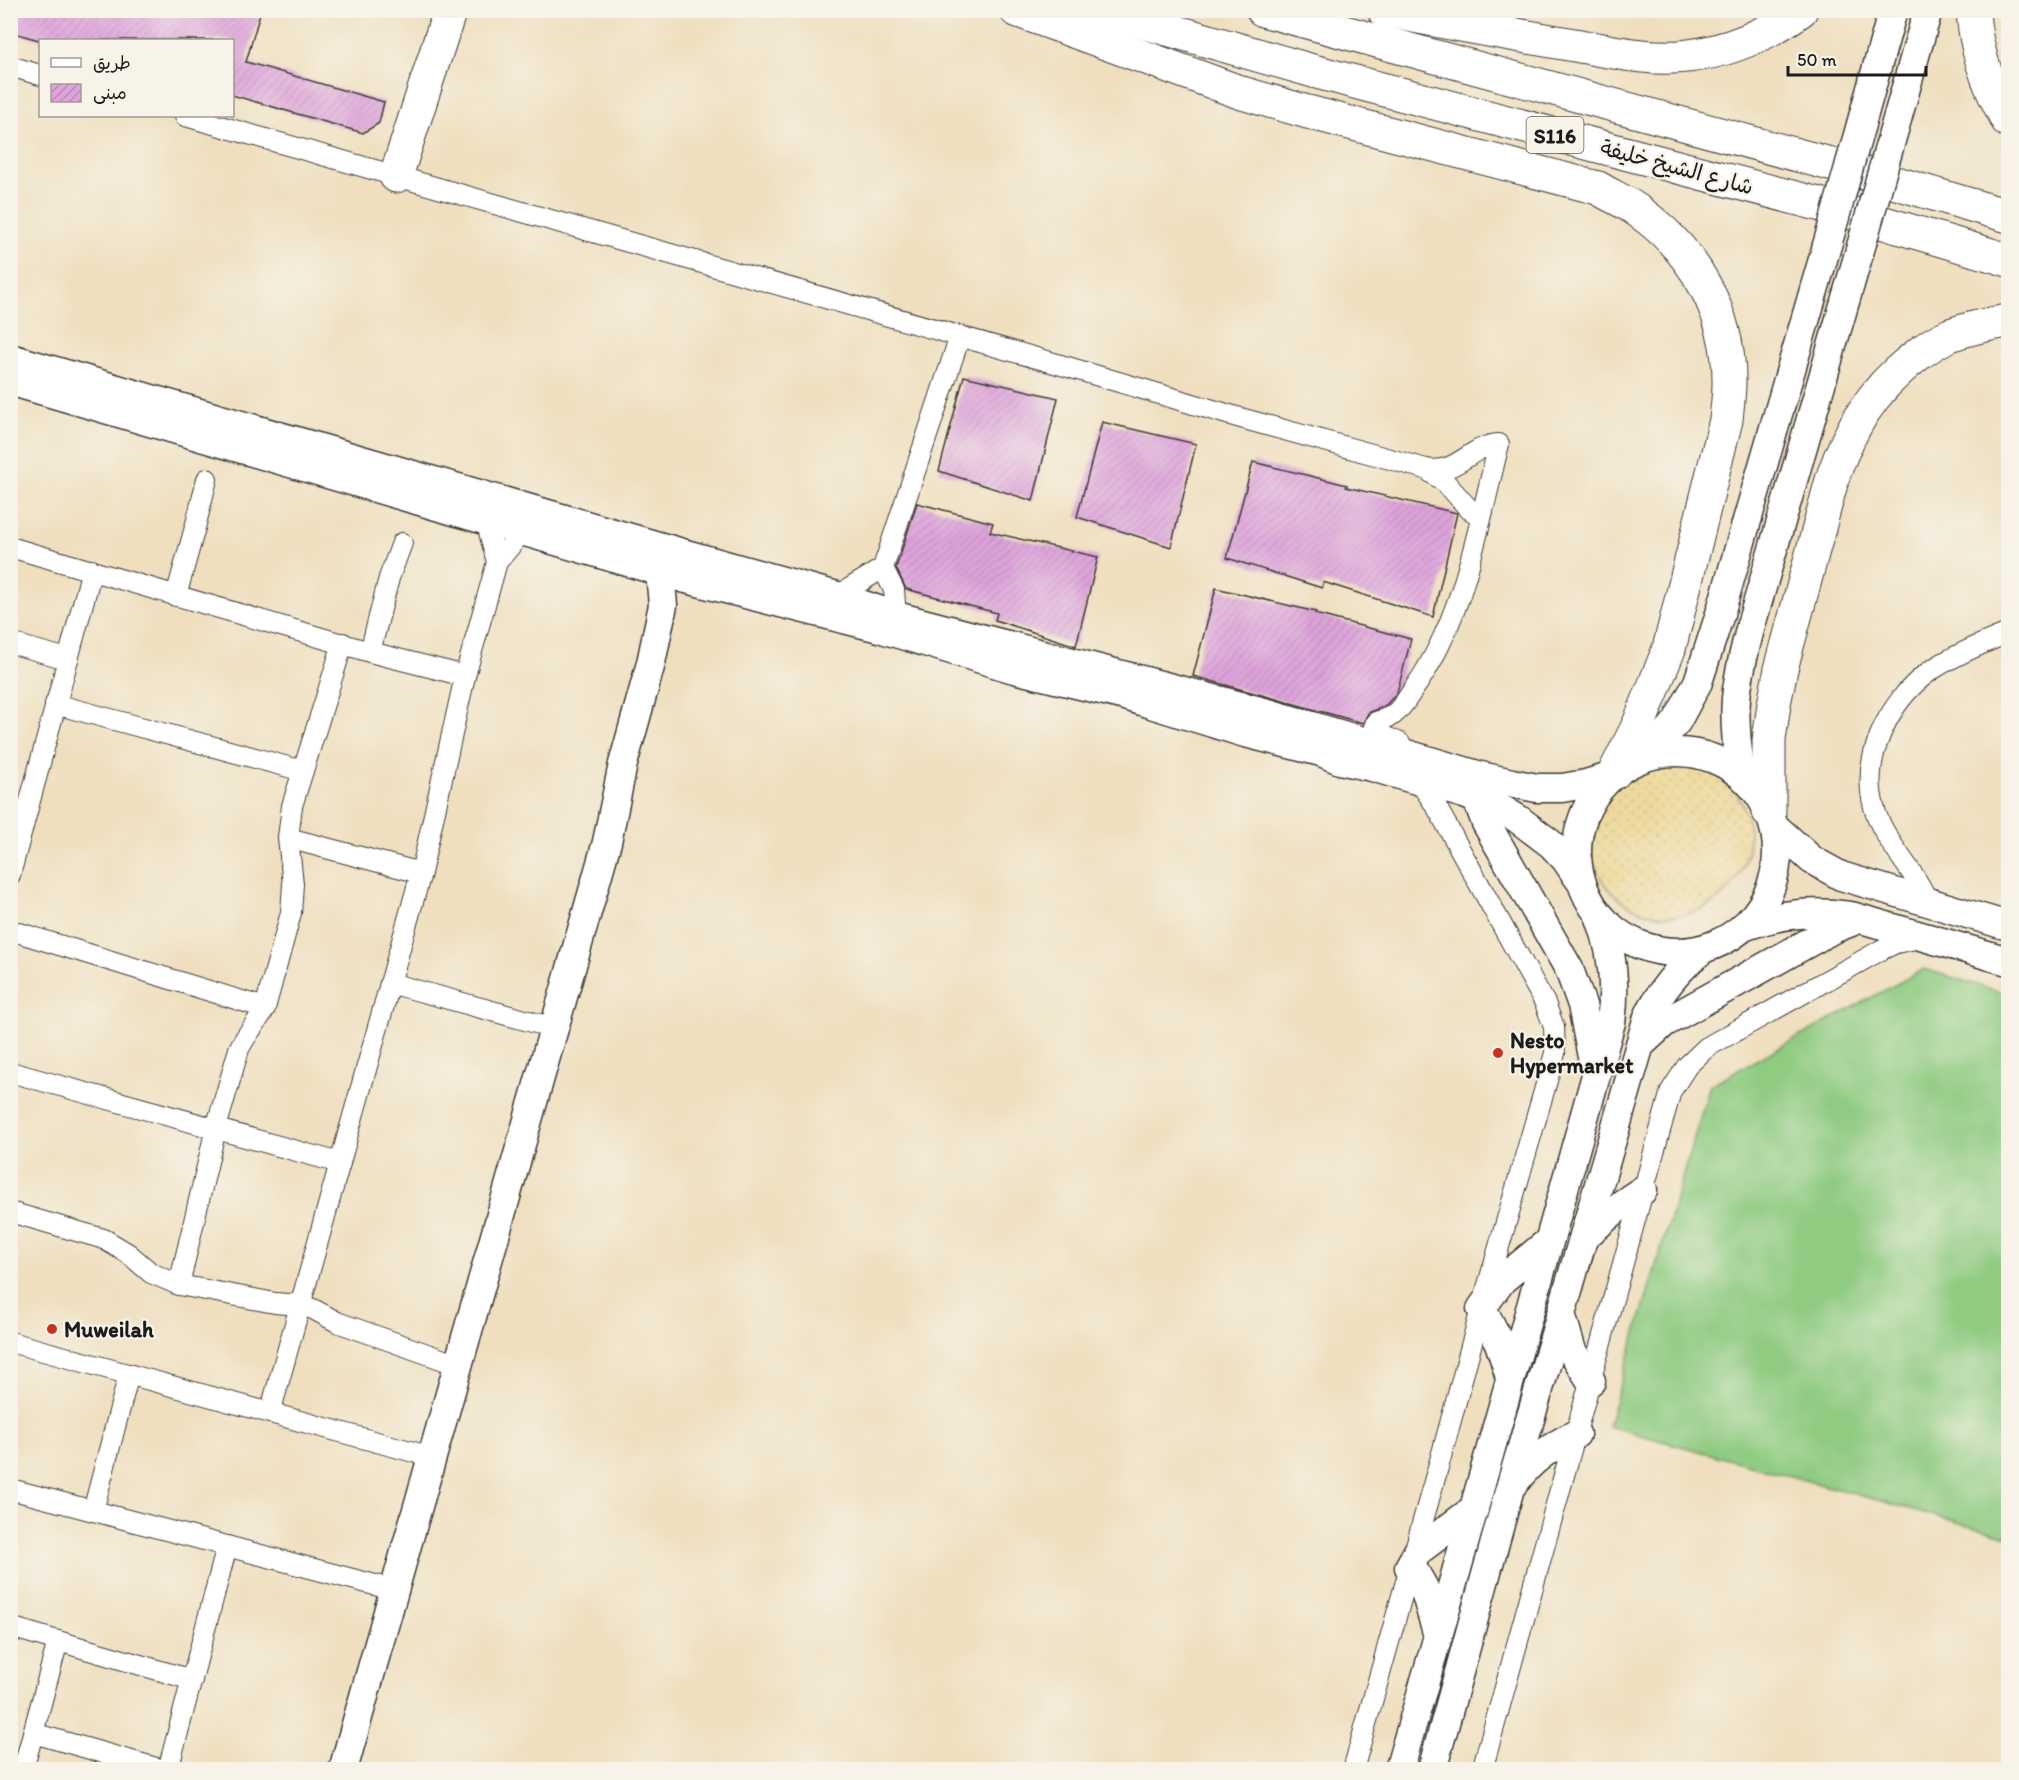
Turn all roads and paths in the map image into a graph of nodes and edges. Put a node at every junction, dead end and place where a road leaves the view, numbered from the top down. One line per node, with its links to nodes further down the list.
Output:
1 (450, 10): 14 (highway)
2 (1016, 10): 46 (highway)
3 (1101, 10): 16 (highway, شارع الشيخ خليفة / S116)
4 (1263, 10): 15 (highway, شارع الشيخ خليفة / S116)
5 (1384, 10): 6 (highway)
6 (1802, 10)
7 (1893, 10): 42 (main road, bridge)
8 (1928, 10): 45 (main road, bridge)
9 (1973, 10): 13 (highway)
10 (10, 66): 11 (street)
11 (39, 75)
12 (189, 117): 14 (street)
13 (2008, 121)
14 (396, 176): 18 (street)
15 (2008, 216)
16 (2008, 260)
17 (2008, 321): 48 (highway)
18 (960, 336): 21 (street); 29 (street)
19 (10, 358): 33 (main road)
20 (10, 381): 24 (main road)
21 (1426, 469): 23 (street); 23 (street)
22 (207, 478): 32 (street)
23 (1480, 516): 43 (street)
24 (486, 521): 25 (main road); 28 (street)
25 (523, 531): 28 (street); 31 (main road)
26 (402, 543): 38 (street)
27 (10, 548): 30 (street)
28 (497, 562): 40 (street)
29 (883, 568): 33 (street); 34 (street)
30 (92, 570): 32 (street); 39 (street)
31 (673, 576): 33 (main road); 65 (main road)
32 (176, 596): 37 (street)
33 (834, 606): 34 (main road); 43 (main road)
34 (896, 616): 43 (main road)
35 (2008, 633): 54 (street)
36 (10, 643): 39 (street)
37 (343, 643): 38 (street); 44 (street)
38 (370, 652): 40 (street)
39 (68, 659): 41 (street)
40 (465, 676): 51 (street)
41 (55, 704): 44 (street); 49 (street)
42 (1649, 755): 45 (main road); 46 (main road)
43 (1418, 768): 46 (main road); 47 (main road); 77 (street)
44 (303, 771): 50 (street)
45 (1740, 774): 48 (main road)
46 (1612, 775): 53 (main road)
47 (1477, 800): 53 (main road); 68 (main road)
48 (1772, 819): 54 (main road); 58 (main road)
49 (16, 830): 52 (street)
50 (288, 838): 51 (street); 64 (street)
51 (421, 873): 63 (street)
52 (10, 875)
53 (1579, 879): 55 (main road)
54 (1928, 903): 57 (main road)
55 (1600, 918): 61 (main road); 68 (main road)
56 (1858, 919): 58 (main road); 60 (main road); 66 (main road)
57 (2008, 926)
58 (1743, 927): 61 (main road)
59 (10, 930): 64 (street)
60 (1924, 937): 62 (main road); 71 (street)
61 (1703, 948): 66 (main road)
62 (2008, 960)
63 (390, 982): 65 (street); 70 (street)
64 (265, 1008): 69 (street)
65 (554, 1028): 80 (main road)
66 (1640, 1045): 73 (main road)
67 (10, 1072): 69 (street)
68 (1596, 1076): 74 (main road)
69 (216, 1128): 70 (street); 75 (street)
70 (340, 1163): 76 (street)
71 (1643, 1190): 73 (main road); 83 (street)
72 (10, 1212): 75 (street)
73 (1584, 1237): 78 (main road)
74 (1548, 1242): 77 (main road); 82 (main road)
75 (179, 1285): 76 (street)
76 (300, 1305): 80 (street); 84 (street)
77 (1481, 1309): 82 (main road); 92 (street)
78 (1562, 1317): 83 (main road); 87 (main road)
79 (10, 1342): 81 (street)
80 (458, 1365): 86 (main road)
81 (129, 1374): 84 (street); 90 (street)
82 (1510, 1378): 89 (main road)
83 (1591, 1381): 85 (street)
84 (270, 1413): 86 (street)
85 (1576, 1434): 87 (main road); 105 (street)
86 (432, 1457): 93 (main road)
87 (1510, 1488): 104 (main road)
88 (10, 1490): 90 (street)
89 (1473, 1509): 92 (main road); 95 (main road)
90 (93, 1511): 91 (street)
91 (227, 1546): 93 (street); 97 (street)
92 (1409, 1567): 95 (main road); 102 (street)
93 (394, 1590): 101 (main road)
94 (10, 1627): 96 (street)
95 (1438, 1636): 103 (main road)
96 (58, 1641): 97 (street); 98 (street)
97 (192, 1680): 100 (street)
98 (33, 1733): 99 (street); 100 (street)
99 (23, 1770)
100 (166, 1770)
101 (343, 1770)
102 (1353, 1770)
103 (1399, 1770)
104 (1432, 1770)
105 (1482, 1770)

